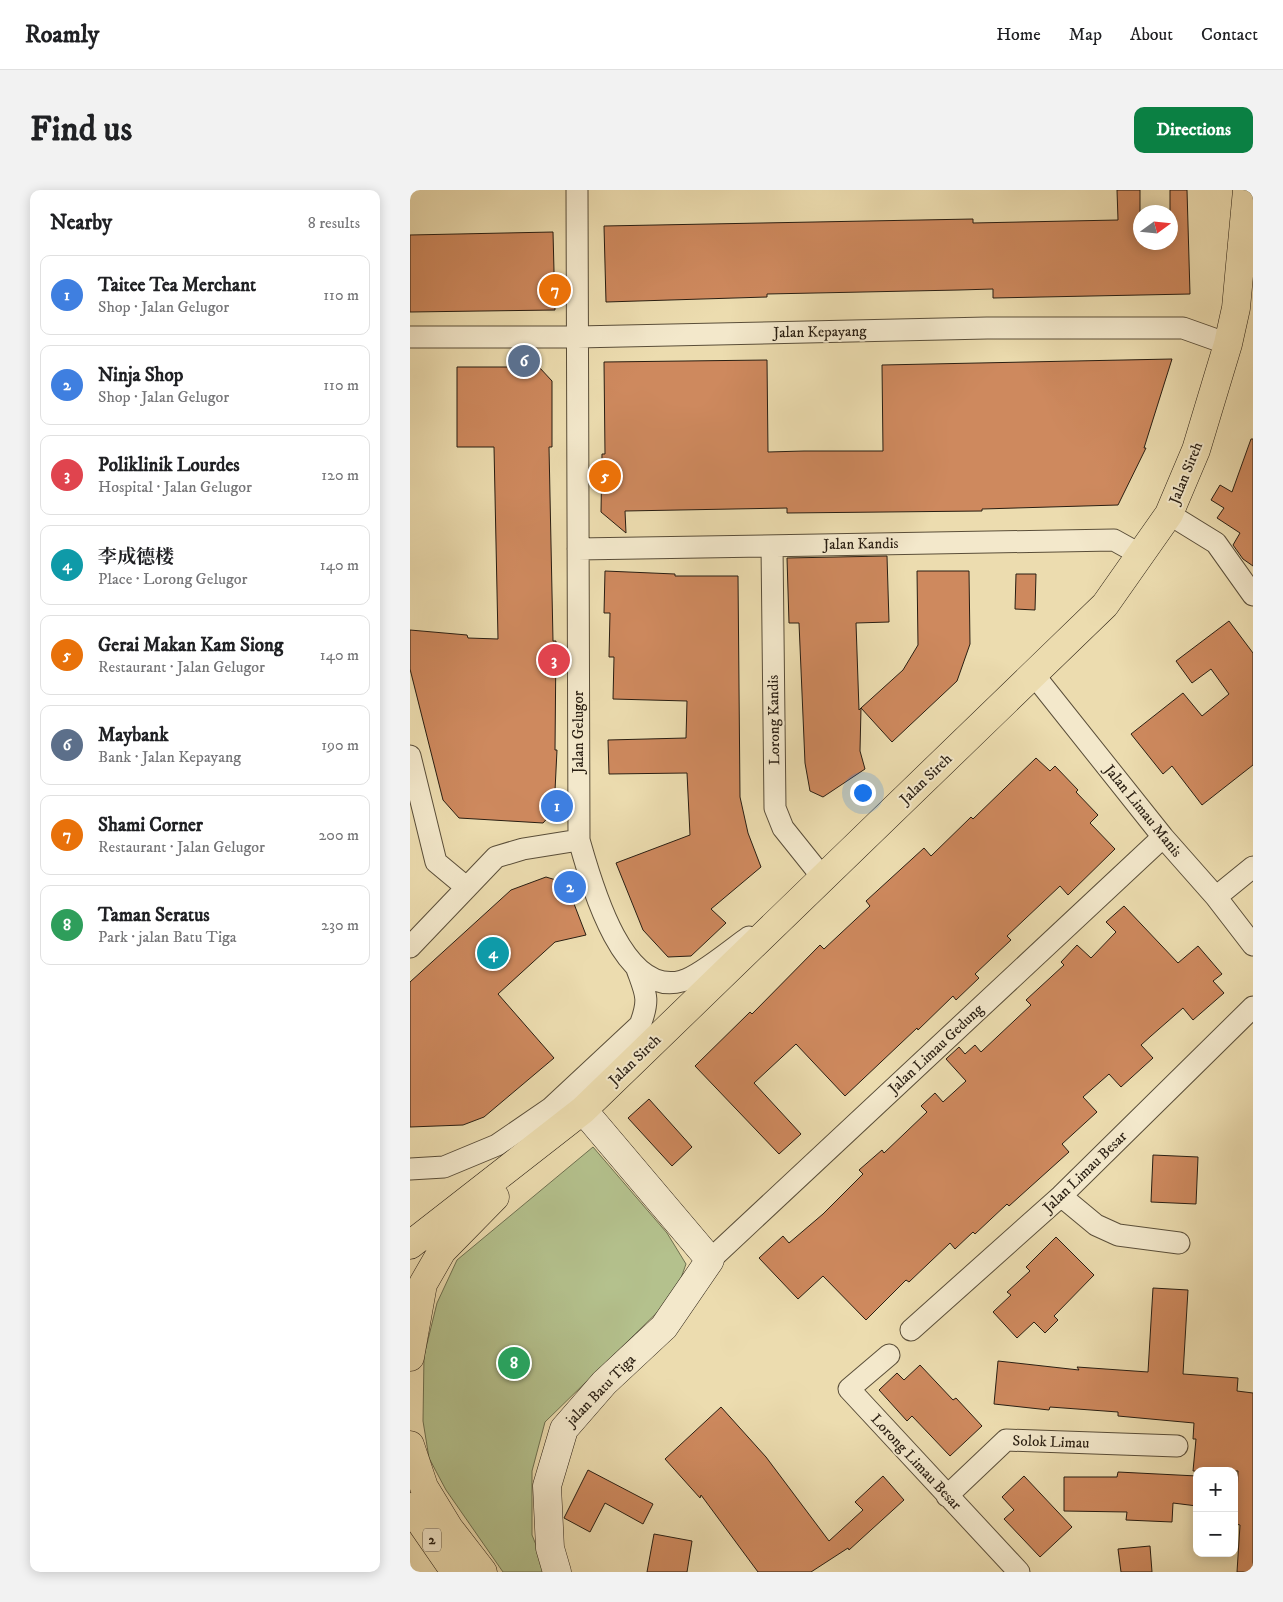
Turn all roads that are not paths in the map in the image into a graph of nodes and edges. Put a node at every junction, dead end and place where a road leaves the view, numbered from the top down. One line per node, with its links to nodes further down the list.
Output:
1 (577, 190): 4 (street, Jalan Gelugor)
2 (1247, 191): 5 (highway, Jalan Sireh)
3 (410, 337): 4 (street, Jalan Kepayang)
4 (577, 337): 5 (street, Jalan Kepayang); 8 (street, Jalan Gelugor)
5 (1228, 344): 6 (highway, Jalan Sireh)
6 (1169, 514): 9 (highway, Jalan Sireh); 10 (street)
7 (772, 546): 8 (street, Jalan Kandis); 9 (street, Jalan Kandis); 16 (street, Lorong Kandis)
8 (578, 549): 14 (street, Jalan Gelugor)
9 (1141, 555): 11 (highway, Jalan Sireh)
10 (1253, 595)
11 (1034, 675): 13 (street, Jalan Limau Manis); 16 (highway, Jalan Sireh)
12 (410, 756): 17 (street)
13 (1163, 838): 18 (street, Jalan Limau Manis); 29 (street, Jalan Limau Gedung)
14 (579, 840): 17 (street); 22 (street, Jalan Gelugor)
15 (1253, 867): 18 (street)
16 (823, 878): 19 (highway, Jalan Sireh)
17 (466, 887): 21 (street)
18 (1216, 897): 20 (street, Jalan Limau Manis)
19 (784, 917): 22 (street, Jalan Gelugor); 24 (highway, Jalan Sireh)
20 (1253, 945)
21 (410, 947)
22 (637, 969): 25 (street, Jalan Sireh)
23 (1253, 1007): 26 (street, Jalan Limau Besar)
24 (584, 1110): 28 (highway, Jalan Sireh); 29 (street); 32 (highway)
25 (410, 1170)
26 (1061, 1196): 27 (street); 30 (street, Jalan Limau Besar)
27 (1179, 1243)
28 (410, 1245)
29 (710, 1260): 39 (street, jalan Batu Tiga)
30 (910, 1330)
31 (889, 1355): 36 (street, Lorong Limau Besar)
32 (410, 1357)
33 (410, 1445): 35 (highway)
34 (1177, 1446): 36 (street, Solok Limau)
35 (415, 1488): 37 (highway, 2); 38 (highway)
36 (947, 1496): 40 (street, Lorong Limau Besar)
37 (455, 1572)
38 (483, 1572)
39 (557, 1572)
40 (1019, 1572)

